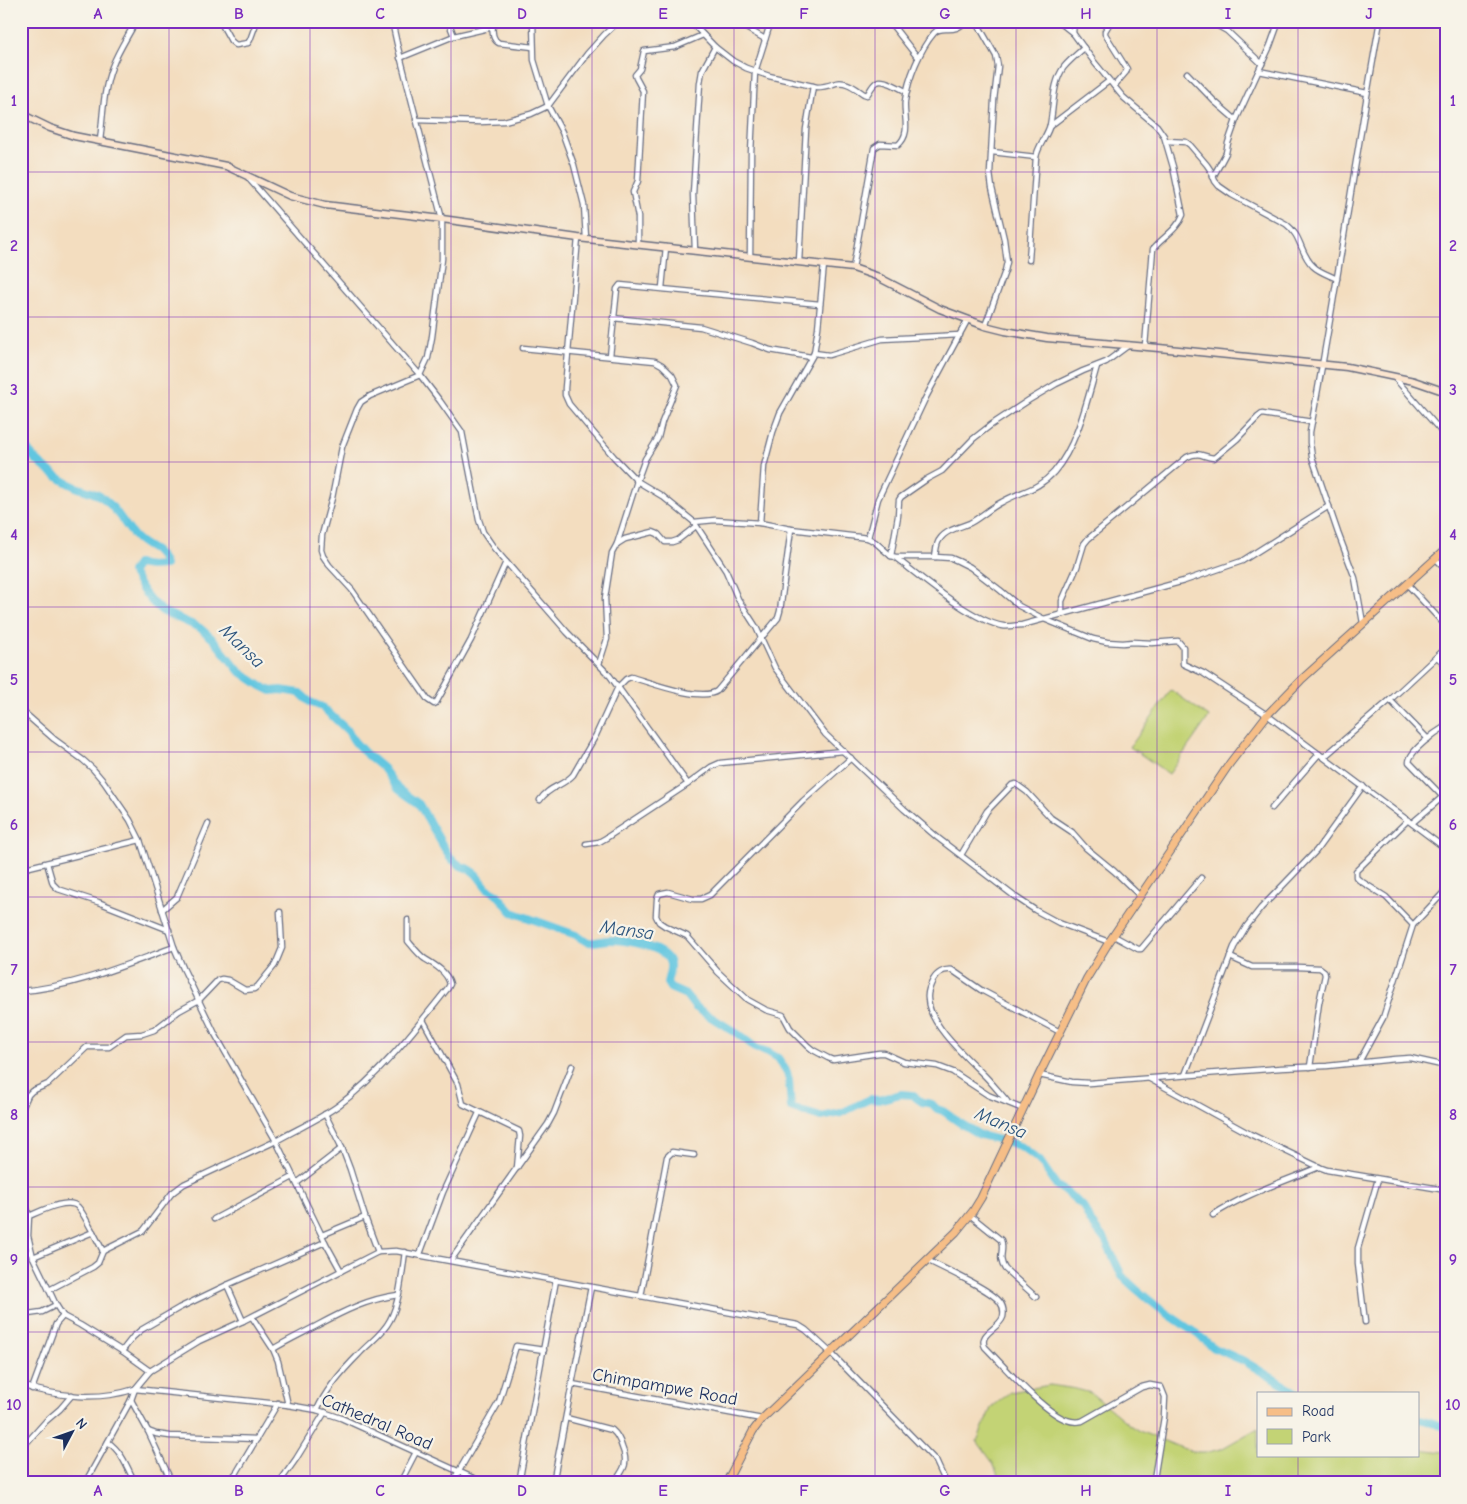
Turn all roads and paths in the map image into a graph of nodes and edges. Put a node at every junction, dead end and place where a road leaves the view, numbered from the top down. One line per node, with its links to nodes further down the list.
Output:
1 (136, 21): 45 (street)
2 (220, 21): 3 (street)
3 (257, 21)
4 (392, 21): 29 (street)
5 (448, 21): 24 (street)
6 (533, 21): 26 (street)
7 (619, 21): 40 (street)
8 (690, 21): 23 (street)
9 (734, 21): 25 (street)
10 (788, 21): 20 (street)
11 (889, 21): 30 (street)
12 (966, 21): 30 (street)
13 (976, 21): 47 (street)
14 (1058, 21): 22 (street)
15 (1074, 21): 22 (street)
16 (1111, 21): 37 (street)
17 (1209, 21): 31 (street)
18 (1279, 21): 31 (street)
19 (1380, 21): 39 (street)
20 (771, 22): 25 (street)
21 (493, 24): 24 (street); 26 (street)
22 (1073, 33): 28 (street)
23 (703, 35): 27 (street); 54 (street)
24 (454, 36): 29 (street)
25 (765, 39): 33 (street)
26 (533, 47): 40 (street)
27 (715, 47): 33 (street); 56 (street)
28 (1084, 48): 35 (street); 44 (street)
29 (400, 58): 42 (street)
30 (918, 58): 38 (street)
31 (1262, 64): 32 (street)
32 (1259, 71): 39 (street); 43 (street)
33 (755, 72): 36 (street); 57 (street)
34 (1187, 73): 43 (street)
35 (1109, 81): 37 (street); 44 (street)
36 (813, 86): 38 (street); 59 (street)
37 (1114, 86): 46 (street)
38 (907, 92): 61 (street)
39 (1367, 93): 62 (street)
40 (548, 106): 42 (street); 53 (street)
41 (21, 114): 45 (street)
42 (416, 120): 51 (street)
43 (1236, 120): 50 (street)
44 (1050, 126): 48 (street)
45 (100, 141): 49 (street)
46 (1166, 141): 50 (street); 70 (street)
47 (992, 152): 48 (street); 67 (street)
48 (1036, 158): 58 (street)
49 (247, 176): 51 (street); 77 (street)
50 (1213, 177): 62 (street)
51 (442, 219): 52 (street); 77 (street)
52 (578, 238): 53 (street); 72 (street)
53 (586, 238): 54 (street)
54 (638, 244): 55 (street)
55 (666, 247): 56 (street); 63 (street)
56 (695, 251): 57 (street)
57 (750, 257): 59 (street)
58 (1030, 260)
59 (799, 262): 60 (street)
60 (824, 264): 61 (street); 64 (street)
61 (853, 268): 66 (street)
62 (1337, 279): 75 (street)
63 (662, 288): 64 (street); 65 (street)
64 (820, 304): 73 (street)
65 (613, 318): 73 (street); 74 (street)
66 (968, 319): 67 (street); 68 (street)
67 (985, 326): 69 (street)
68 (960, 335): 73 (street); 87 (street)
69 (1129, 345): 70 (street); 76 (street)
70 (1144, 346): 75 (street)
71 (524, 348): 72 (street)
72 (569, 352): 74 (street); 82 (street)
73 (812, 355): 84 (street)
74 (610, 356): 82 (street)
75 (1323, 365): 78 (street); 80 (street)
76 (1097, 366): 90 (street); 91 (street)
77 (420, 375): 93 (street); 93 (street)
78 (1393, 376): 79 (street); 81 (street)
79 (1446, 392)
80 (1312, 422): 83 (street); 96 (street)
81 (1446, 437)
82 (637, 481): 85 (street); 88 (street)
83 (1329, 506): 96 (street); 98 (street)
84 (760, 523): 85 (street); 86 (street)
85 (695, 524): 88 (street); 100 (street)
86 (791, 528): 87 (street); 100 (street)
87 (868, 538): 90 (street)
88 (617, 544): 103 (street)
89 (1446, 549): 92 (main road)
90 (893, 557): 91 (street); 97 (street)
91 (935, 557): 97 (street)
92 (1435, 558): 94 (street); 95 (main road)
93 (506, 562): 103 (street)
94 (1446, 569)
95 (1407, 584): 98 (main road); 99 (street)
96 (1062, 614): 97 (street)
97 (1044, 620): 108 (street)
98 (1363, 623): 108 (main road)
99 (1446, 626)
100 (761, 638): 105 (street); 111 (street)
101 (1446, 648): 102 (street)
102 (1437, 657): 104 (street); 106 (street)
103 (599, 664): 105 (street)
104 (1446, 665)
105 (618, 687): 114 (street); 117 (street)
106 (1390, 700): 110 (street); 112 (street)
107 (21, 710): 121 (street)
108 (1267, 715): 112 (street); 129 (main road)
109 (1446, 726): 110 (street)
110 (1428, 739): 116 (street)
111 (843, 751): 113 (street); 114 (street)
112 (1321, 755): 115 (street); 118 (street)
113 (851, 758): 124 (street); 150 (street)
114 (688, 784): 122 (street)
115 (1363, 786): 119 (street); 138 (street)
116 (1444, 796): 119 (street)
117 (540, 800)
118 (1272, 808)
119 (1410, 822): 123 (street); 133 (street)
120 (208, 824): 130 (street)
121 (140, 840): 125 (street); 130 (street)
122 (586, 844)
123 (1446, 849)
124 (961, 855): 129 (street); 136 (street)
125 (47, 863): 126 (street); 134 (street)
126 (21, 869)
127 (1201, 878): 135 (street)
128 (1446, 890): 133 (street)
129 (1140, 896): 135 (main road)
130 (162, 910): 134 (street)
131 (280, 912): 140 (street)
132 (408, 920): 141 (street)
133 (1413, 925): 143 (street)
134 (169, 930): 137 (street)
135 (1114, 936): 136 (main road)
136 (1109, 942): 142 (main road)
137 (174, 947): 139 (street); 140 (street)
138 (1230, 957): 146 (street); 148 (street)
139 (21, 992)
140 (199, 1000): 152 (street); 155 (street)
141 (423, 1020): 153 (street); 154 (street)
142 (1060, 1032): 147 (main road); 150 (street)
143 (1359, 1062): 145 (street); 146 (street)
144 (572, 1066): 159 (street)
145 (1446, 1066)
146 (1310, 1067): 148 (street)
147 (1039, 1075): 149 (street); 151 (main road)
148 (1185, 1075): 149 (street)
149 (1149, 1078): 158 (street)
150 (1008, 1103): 151 (street)
151 (1023, 1109): 165 (main road)
152 (21, 1111)
153 (479, 1113): 159 (street); 179 (street)
154 (324, 1114): 155 (street); 156 (street)
155 (276, 1141): 160 (street); 176 (street)
156 (342, 1148): 162 (street); 168 (street)
157 (694, 1155): 190 (street)
158 (1319, 1167): 161 (street); 166 (street)
159 (517, 1170): 182 (street)
160 (293, 1177): 162 (street); 169 (street)
161 (1378, 1179): 164 (street); 197 (street)
162 (297, 1184): 173 (street)
163 (21, 1188): 167 (street)
164 (1446, 1190)
165 (970, 1215): 183 (main road); 191 (street)
166 (1213, 1215)
167 (29, 1216): 170 (street); 172 (street)
168 (365, 1217): 173 (street); 177 (street)
169 (214, 1219)
170 (28, 1223): 171 (street); 175 (street)
171 (21, 1224)
172 (93, 1232): 176 (street); 181 (street)
173 (322, 1235): 174 (street)
174 (325, 1242): 184 (street); 186 (street)
175 (31, 1251): 180 (street); 181 (street)
176 (103, 1251): 188 (street)
177 (378, 1252): 178 (street); 184 (street)
178 (405, 1252): 179 (street); 189 (street)
179 (420, 1254): 182 (street)
180 (21, 1257)
181 (32, 1257): 188 (street)
182 (452, 1260): 185 (street)
183 (927, 1260): 201 (main road); 234 (street)
184 (341, 1271): 195 (street)
185 (556, 1280): 187 (street); 199 (street)
186 (226, 1286): 196 (street); 200 (street)
187 (591, 1287): 190 (street); 203 (street)
188 (49, 1290): 192 (street)
189 (398, 1295): 198 (street); 211 (street)
190 (641, 1296): 201 (street)
191 (1036, 1297)
192 (56, 1305): 193 (street); 194 (street)
193 (21, 1315)
194 (63, 1316): 200 (street); 205 (street)
195 (252, 1317): 196 (street); 198 (street)
196 (243, 1321): 202 (street)
197 (1366, 1322)
198 (273, 1349): 210 (street)
199 (544, 1350): 220 (street); 229 (street)
200 (122, 1351): 202 (street)
201 (830, 1352): 214 (main road); 233 (street)
202 (150, 1372): 206 (street)
203 (572, 1384): 213 (street, Chimpampwe Road); 214 (street, Chimpampwe Road)
204 (21, 1385): 205 (street, Cathedral Road)
205 (32, 1389): 207 (street, Cathedral Road)
206 (135, 1390): 207 (street, Cathedral Road); 208 (street); 209 (street, Cathedral Road)
207 (72, 1395): 218 (street)
208 (131, 1400): 215 (street); 217 (street)
209 (278, 1404): 210 (street, Cathedral Road); 216 (street)
210 (288, 1405): 211 (street, Cathedral Road)
211 (317, 1410): 212 (street, Cathedral Road)
212 (325, 1412): 219 (street, Cathedral Road); 225 (street)
213 (566, 1418): 230 (street, Chimpampwe Road); 231 (street)
214 (762, 1419): 232 (main road)
215 (148, 1431): 216 (street); 223 (street)
216 (257, 1439): 224 (street)
217 (108, 1442): 221 (street); 222 (street)
218 (21, 1449)
219 (416, 1452): 220 (street, Cathedral Road); 226 (street)
220 (458, 1472): 227 (street); 228 (street, Cathedral Road)
221 (86, 1483)
222 (135, 1483)
223 (172, 1483)
224 (228, 1483)
225 (279, 1483)
226 (400, 1483)
227 (452, 1483)
228 (484, 1483)
229 (519, 1483)
230 (553, 1483)
231 (614, 1483)
232 (726, 1483)
233 (946, 1483)
234 (1155, 1483)

